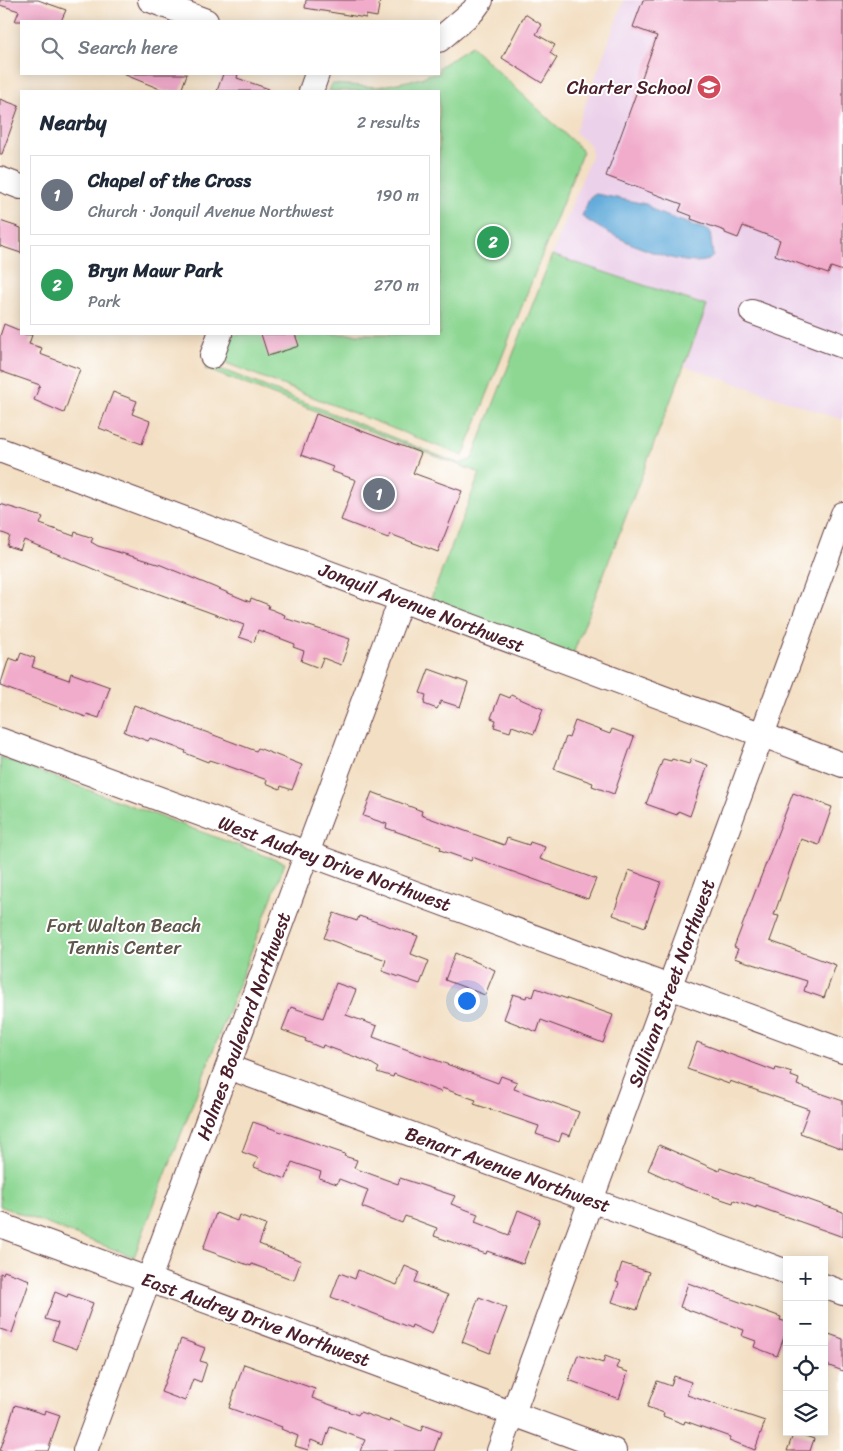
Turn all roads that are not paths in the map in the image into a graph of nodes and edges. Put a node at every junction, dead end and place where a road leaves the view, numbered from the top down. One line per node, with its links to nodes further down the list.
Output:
1 (150, 0): 3 (street)
2 (481, 0): 4 (street)
3 (203, 20)
4 (440, 39)
5 (317, 75): 6 (street)
6 (311, 90)
7 (0, 179): 8 (street)
8 (20, 187)
9 (752, 312): 11 (street)
10 (220, 335): 12 (street)
11 (843, 346)
12 (212, 356)
13 (0, 450): 15 (street, Jonquil Avenue Northwest)
14 (843, 514): 16 (street, Sullivan Street Northwest)
15 (401, 600): 16 (street, Jonquil Avenue Northwest); 19 (street, Holmes Boulevard Northwest)
16 (762, 735): 18 (street, Jonquil Avenue Northwest); 20 (street, Sullivan Street Northwest)
17 (0, 740): 19 (street, West Audrey Drive Northwest)
18 (843, 765)
19 (308, 852): 20 (street, West Audrey Drive Northwest); 22 (street, Holmes Boulevard Northwest)
20 (669, 988): 21 (street, West Audrey Drive Northwest); 23 (street, Sullivan Street Northwest)
21 (843, 1051)
22 (228, 1067): 23 (street, Benarr Avenue Northwest); 26 (street, Holmes Boulevard Northwest)
23 (591, 1200): 25 (street, Benarr Avenue Northwest); 29 (street, Sullivan Street Northwest)
24 (0, 1225): 26 (street, East Audrey Drive Northwest)
25 (783, 1271)
26 (149, 1280): 29 (street, East Audrey Drive Northwest); 30 (street, Holmes Boulevard Northwest)
27 (828, 1287): 28 (street)
28 (843, 1293)
29 (512, 1414): 31 (street, Sullivan Street Northwest); 32 (street, East Audrey Drive Northwest)
30 (85, 1451)
31 (499, 1451)
32 (614, 1451)

